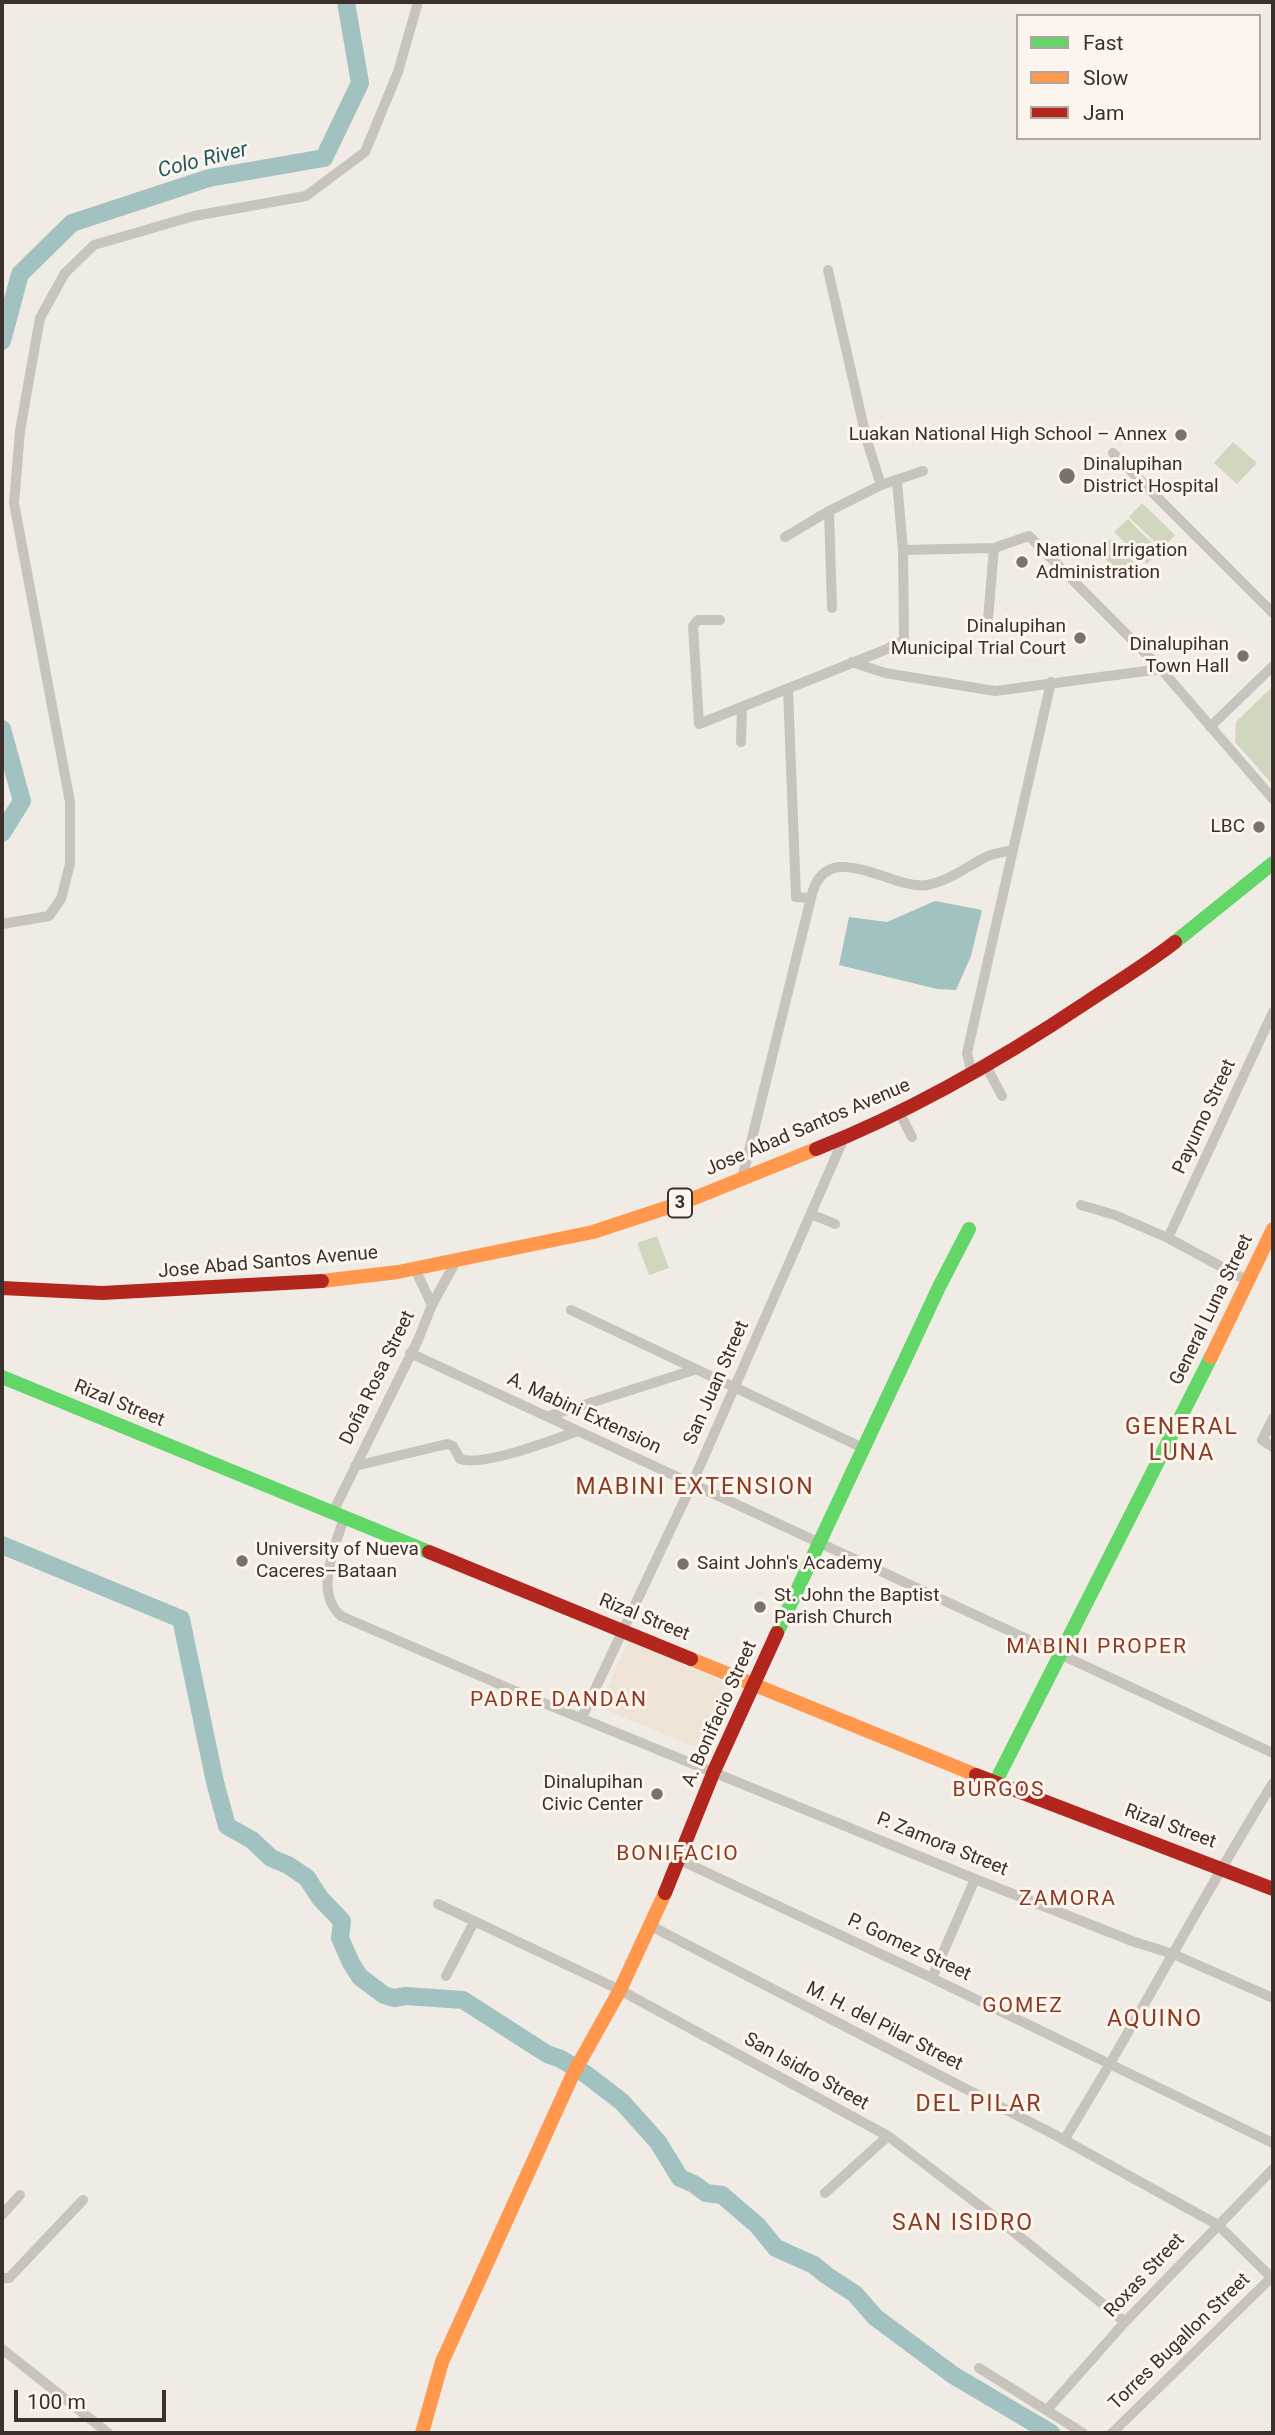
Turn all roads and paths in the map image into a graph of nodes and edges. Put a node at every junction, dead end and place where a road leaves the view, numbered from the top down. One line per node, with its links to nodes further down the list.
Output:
1 (418, 2): 27 (street)
2 (828, 270): 6 (street)
3 (1114, 453): 12 (street)
4 (923, 471): 5 (street)
5 (897, 481): 6 (street); 10 (street)
6 (880, 485): 7 (street)
7 (829, 511): 8 (street); 11 (street)
8 (785, 537)
9 (994, 548): 10 (street); 13 (street); 17 (street)
10 (902, 550): 15 (street)
11 (832, 608)
12 (1273, 612)
13 (988, 619)
14 (720, 620): 20 (street)
15 (852, 662): 18 (street); 19 (street)
16 (1273, 666): 21 (street)
17 (1161, 669): 18 (street); 21 (street)
18 (1051, 682): 24 (street)
19 (788, 689): 20 (street); 26 (street)
20 (742, 708): 22 (street)
21 (1210, 727): 23 (street)
22 (741, 742)
23 (1273, 799)
24 (1012, 850): 26 (street); 30 (street)
25 (1273, 863): 29 (main road, Jose Abad Santos Avenue / 3)
26 (811, 898): 35 (street)
27 (2, 924)
28 (1273, 1012): 41 (street, Payumo Street)
29 (986, 1066): 30 (main road, Jose Abad Santos Avenue / 3); 31 (street)
30 (972, 1074): 32 (main road, Jose Abad Santos Avenue / 3)
31 (1002, 1096)
32 (900, 1112): 33 (street); 34 (main road, Jose Abad Santos Avenue / 3)
33 (912, 1137)
34 (844, 1138): 35 (main road, Jose Abad Santos Avenue / 3); 37 (street, San Juan Street)
35 (742, 1180): 42 (main road, Jose Abad Santos Avenue / 3)
36 (1081, 1205): 41 (street)
37 (811, 1214): 38 (street); 51 (street, San Juan Street)
38 (835, 1224)
39 (969, 1229): 56 (main road, A. Bonifacio Street)
40 (1272, 1236): 44 (main road, General Luna Street)
41 (1168, 1237): 44 (street)
42 (456, 1260): 43 (main road, Jose Abad Santos Avenue / 3); 46 (street, Doña Rosa Street)
43 (415, 1269): 45 (main road, Jose Abad Santos Avenue / 3); 46 (street)
44 (1248, 1281): 62 (main road, General Luna Street)
45 (2, 1289)
46 (432, 1305): 48 (street, Doña Rosa Street)
47 (571, 1310): 49 (street)
48 (410, 1353): 52 (street, A. Mabini Extension); 57 (street, Doña Rosa Street)
49 (694, 1370): 51 (street); 52 (street)
50 (2, 1377): 59 (main road, Rizal Street)
51 (734, 1388): 56 (street); 58 (street, San Juan Street)
52 (548, 1416): 54 (street, A. Mabini Extension)
53 (1273, 1418): 55 (street)
54 (578, 1431): 57 (street); 58 (street, A. Mabini Extension)
55 (1273, 1447)
56 (863, 1448): 60 (main road, A. Bonifacio Street)
57 (355, 1466): 59 (street, Doña Rosa Street)
58 (692, 1484): 60 (street, A. Mabini Extension); 61 (street, San Juan Street)
59 (339, 1514): 61 (main road, Rizal Street); 64 (street, Doña Rosa Street)
60 (820, 1541): 62 (street, A. Mabini Extension); 63 (main road, A. Bonifacio Street)
61 (623, 1630): 63 (main road, Rizal Street); 64 (street, San Juan Street)
62 (1062, 1654): 65 (street, A. Mabini Extension); 67 (main road, General Luna Street)
63 (752, 1683): 66 (main road, A. Bonifacio Street); 67 (main road, Rizal Street)
64 (582, 1717): 66 (street, P. Zamora Street)
65 (1273, 1753)
66 (714, 1771): 69 (main road, A. Bonifacio Street); 71 (street, P. Zamora Street)
67 (995, 1783): 70 (main road, Rizal Street)
68 (1273, 1783): 70 (street)
69 (680, 1860): 75 (main road, A. Bonifacio Street); 78 (street, P. Gomez Street)
70 (1220, 1867): 72 (main road, Rizal Street); 76 (street)
71 (975, 1879): 76 (street, P. Zamora Street); 78 (street)
72 (1273, 1889)
73 (438, 1905): 74 (street, San Isidro Street)
74 (474, 1922): 77 (street); 79 (street, San Isidro Street)
75 (651, 1926): 79 (main road, A. Bonifacio Street); 83 (street, M. H. del Pilar Street)
76 (1173, 1954): 80 (street, P. Zamora Street); 81 (street)
77 (446, 1976)
78 (932, 1978): 81 (street, P. Gomez Street)
79 (620, 1990): 82 (street, San Isidro Street); 98 (main road, A. Bonifacio Street)
80 (1273, 1998)
81 (1111, 2064): 83 (street); 84 (street, P. Gomez Street)
82 (888, 2136): 86 (street); 93 (street, San Isidro Street)
83 (1064, 2140): 90 (street, M. H. del Pilar Street)
84 (1273, 2143)
85 (1273, 2169): 90 (street, Roxas Street)
86 (825, 2193)
87 (20, 2195): 89 (street)
88 (83, 2200): 92 (street)
89 (2, 2215)
90 (1218, 2225): 91 (street, M. H. del Pilar Street); 93 (street, Roxas Street)
91 (1273, 2277): 100 (street, Torres Bugallon Street)
92 (2, 2278)
93 (1125, 2322): 96 (street, Roxas Street)
94 (2, 2349): 97 (street)
95 (979, 2368): 96 (street)
96 (1046, 2410): 99 (street)
97 (108, 2433)
98 (422, 2433)
99 (1083, 2433)
100 (1112, 2433)

